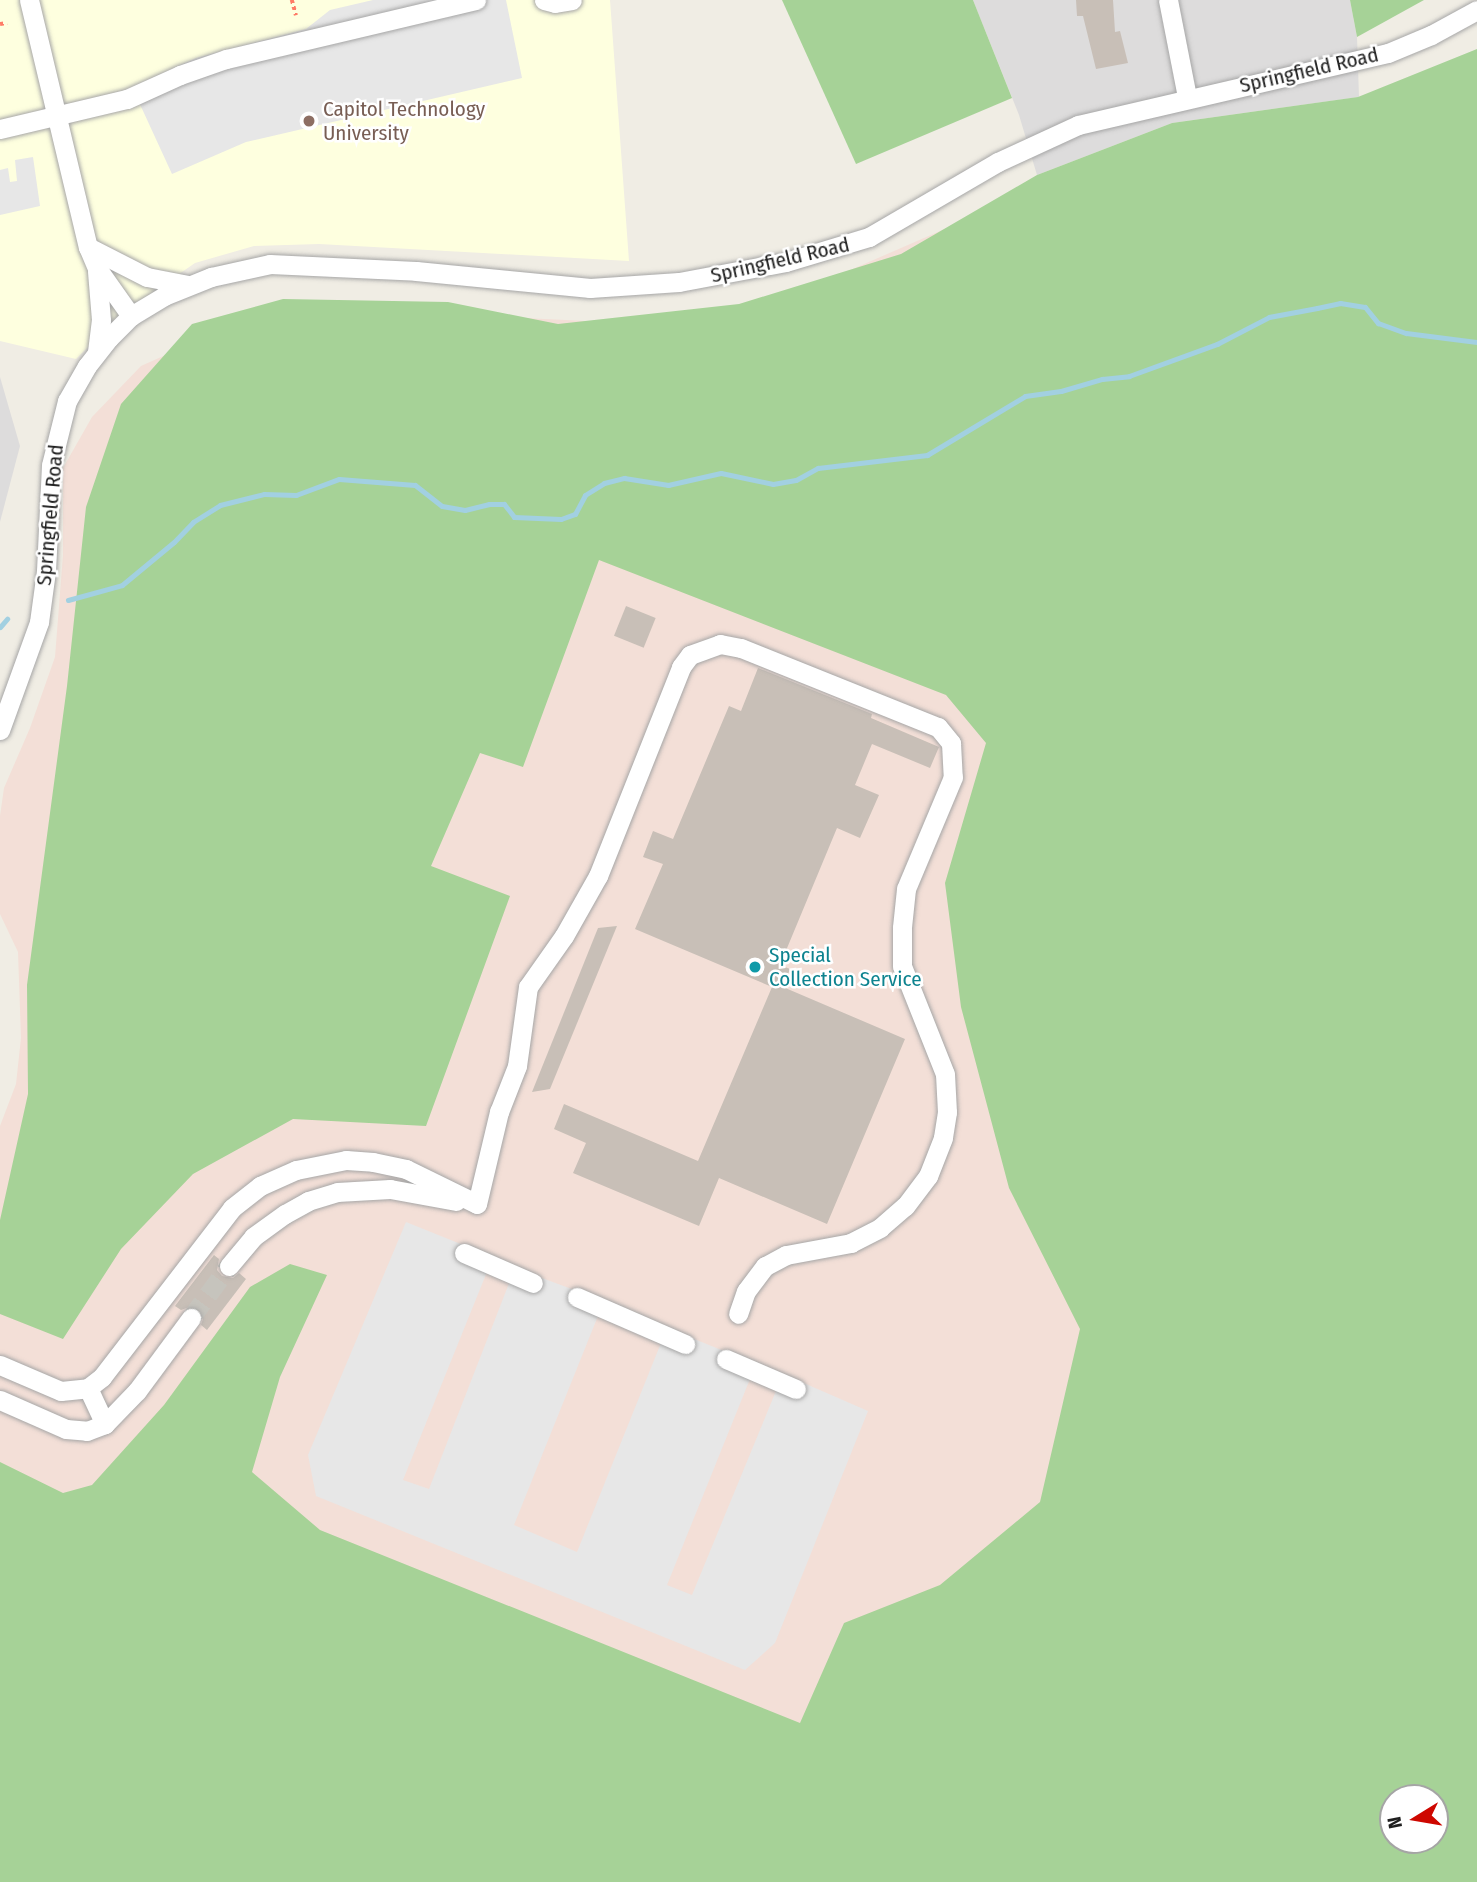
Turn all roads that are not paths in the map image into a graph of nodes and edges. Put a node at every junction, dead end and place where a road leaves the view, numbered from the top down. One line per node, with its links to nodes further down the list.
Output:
1 (29, 0): 8 (street)
2 (476, 0): 8 (street)
3 (544, 0): 4 (street)
4 (572, 0)
5 (1168, 0): 7 (street)
6 (1477, 10): 7 (street, Springfield Road)
7 (1187, 97): 12 (street, Springfield Road)
8 (56, 116): 9 (street); 10 (street)
9 (0, 129)
10 (88, 247): 11 (street); 12 (street)
11 (97, 268): 13 (street); 14 (street)
12 (189, 285): 13 (street, Springfield Road)
13 (131, 316): 14 (street, Springfield Road)
14 (96, 353): 15 (street, Springfield Road)
15 (0, 730)
16 (477, 1205): 18 (street); 21 (street); 26 (street)
17 (464, 1252): 19 (street)
18 (229, 1266)
19 (533, 1283)
20 (578, 1297): 23 (street)
21 (738, 1314)
22 (191, 1318): 29 (street)
23 (685, 1345)
24 (726, 1359): 27 (street)
25 (0, 1365): 26 (street)
26 (88, 1388): 29 (street)
27 (796, 1389)
28 (0, 1400): 29 (street)
29 (105, 1424)

